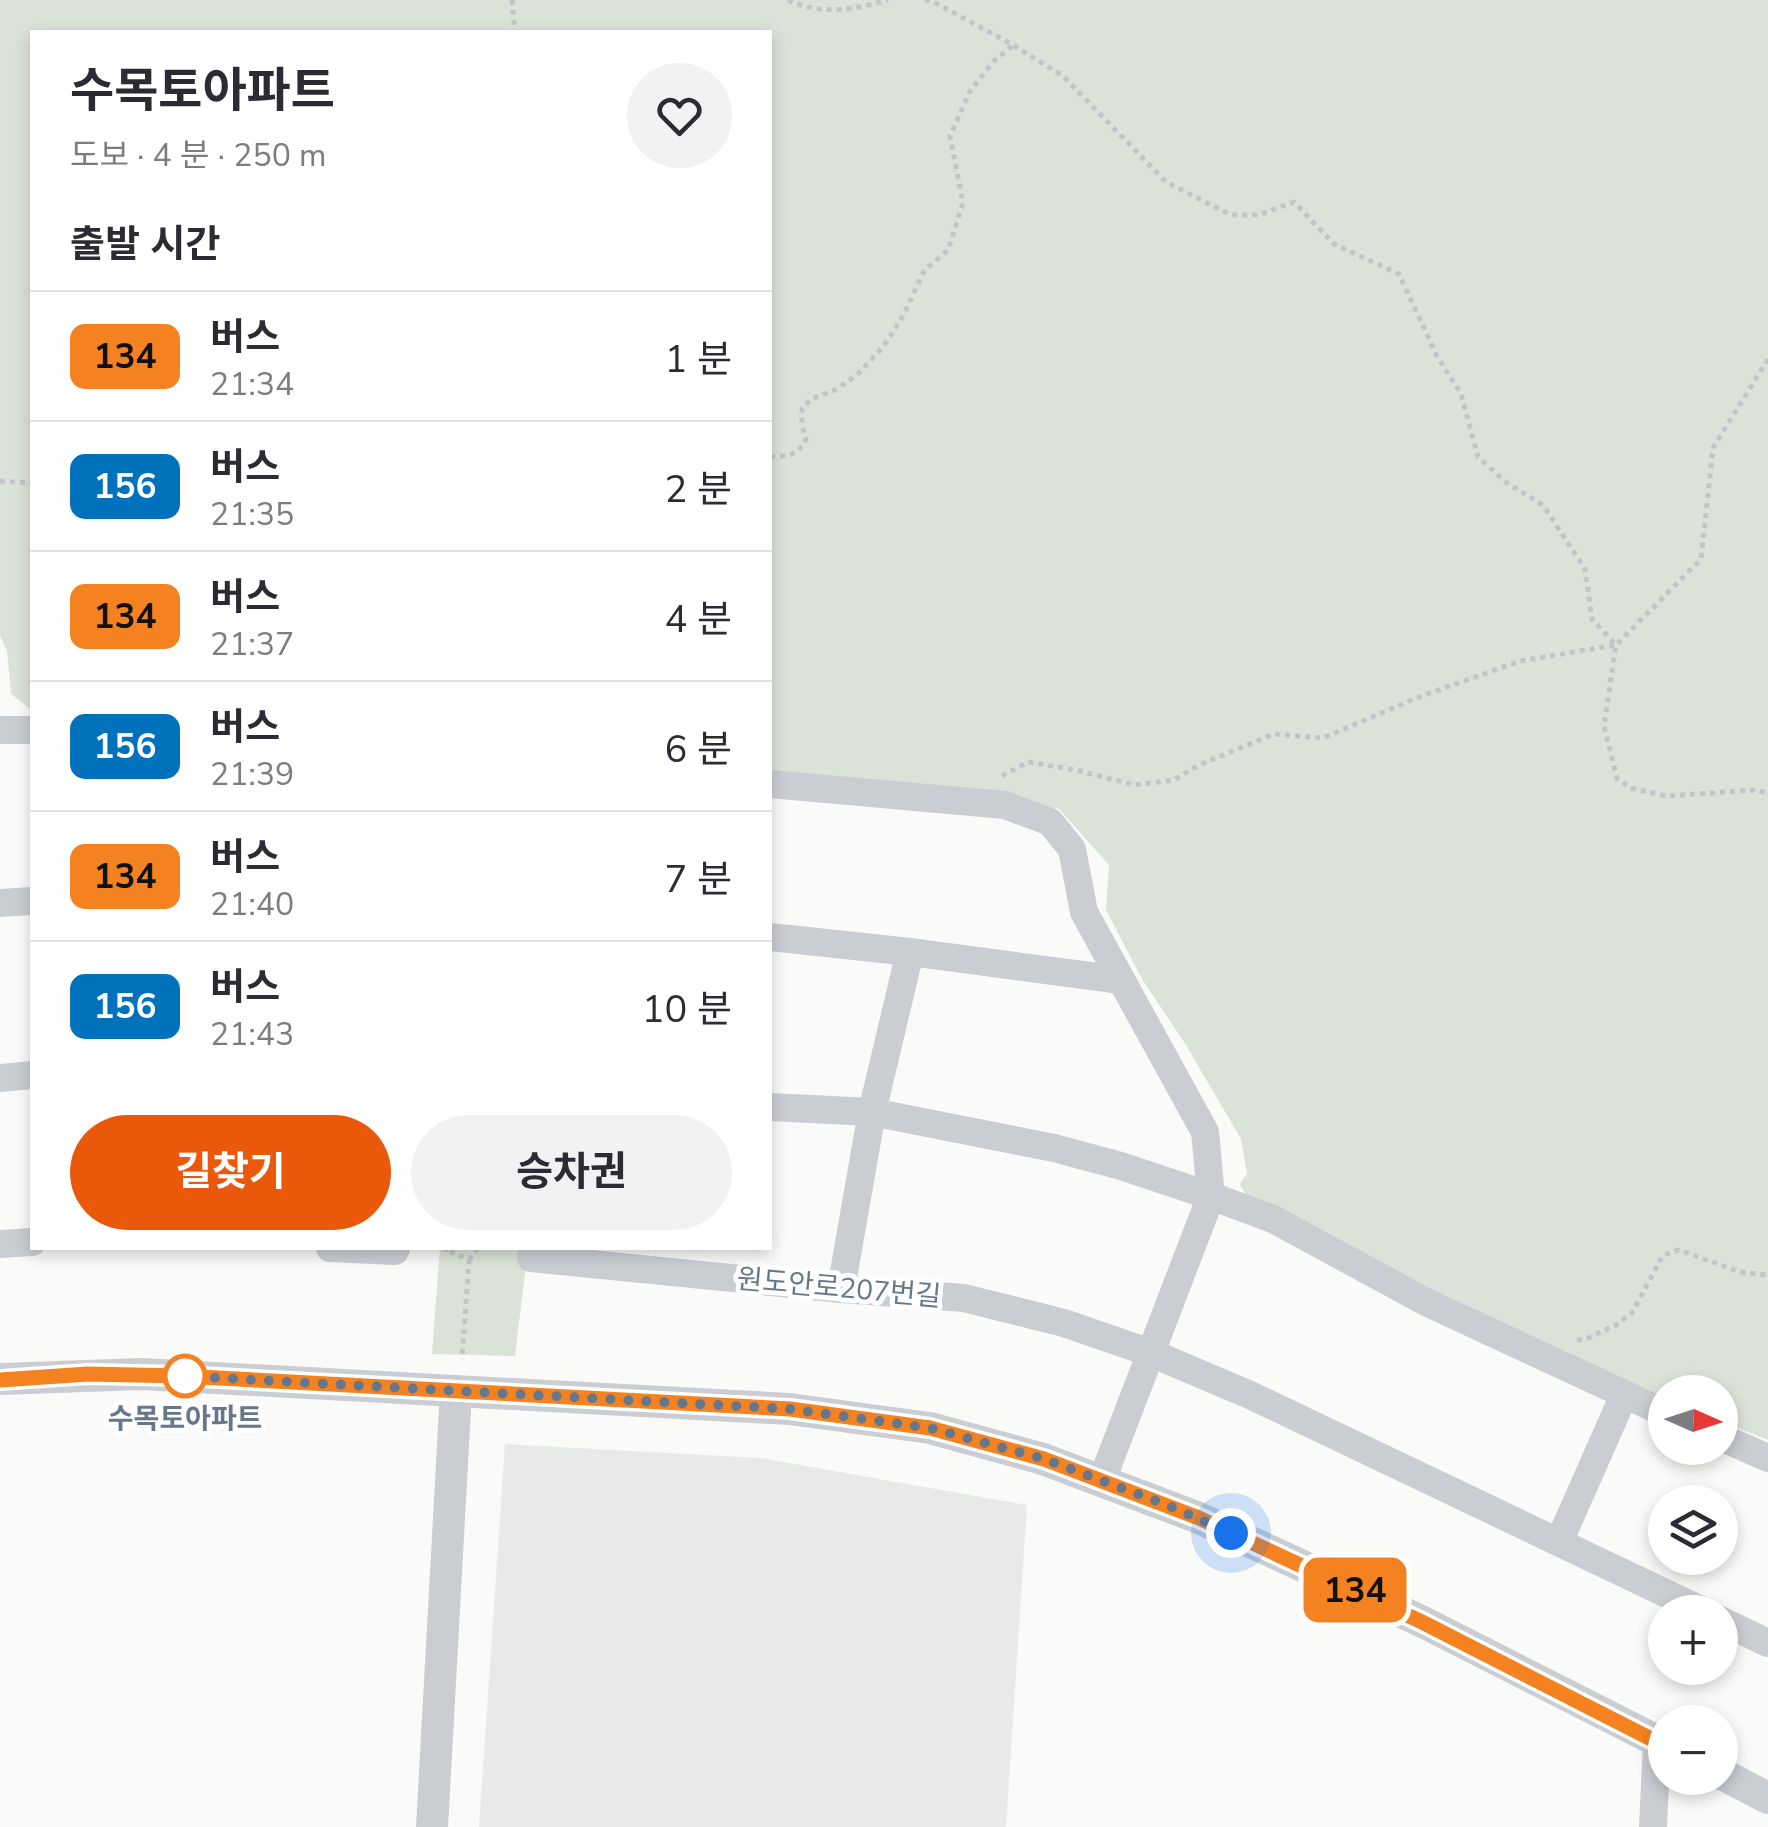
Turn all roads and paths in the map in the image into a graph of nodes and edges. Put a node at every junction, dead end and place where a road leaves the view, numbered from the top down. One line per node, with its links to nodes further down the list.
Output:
1 (512, 0): 5 (path)
2 (788, 0): 3 (path)
3 (888, 0)
4 (925, 0): 6 (path)
5 (515, 30)
6 (1013, 44): 8 (path); 11 (path)
7 (1768, 359): 11 (path)
8 (772, 457)
9 (0, 481): 10 (path)
10 (30, 483)
11 (1616, 645): 13 (path); 14 (path)
12 (772, 784): 14 (street)
13 (1768, 793)
14 (966, 800): 19 (street)
15 (30, 900): 16 (street)
16 (0, 903)
17 (772, 937): 18 (street)
18 (910, 952): 19 (street); 23 (street)
19 (1121, 980): 24 (street)
20 (30, 1075): 21 (street)
21 (0, 1078)
22 (772, 1106): 23 (street)
23 (872, 1112): 24 (street); 32 (street)
24 (1211, 1196): 34 (street); 38 (street)
25 (30, 1242): 26 (street)
26 (0, 1244)
27 (451, 1250): 30 (path)
28 (476, 1250): 30 (path)
29 (533, 1250): 32 (street, 원도안로207번길)
30 (469, 1260): 35 (path)
31 (1768, 1275): 33 (path)
32 (841, 1289): 34 (street, 원도안로207번길)
33 (1568, 1341)
34 (1151, 1353): 42 (street); 43 (street, 원도안로207번길)
35 (462, 1358)
36 (0, 1380): 37 (street)
37 (456, 1391): 42 (street); 51 (street)
38 (1624, 1396): 39 (street); 43 (street)
39 (1648, 1406)
40 (1738, 1445): 41 (street)
41 (1768, 1458)
42 (1102, 1480): 47 (street)
43 (1559, 1542): 44 (street, 원도안로207번길)
44 (1669, 1595)
45 (1738, 1629): 46 (street)
46 (1768, 1643)
47 (1648, 1737)
48 (1738, 1783): 50 (street)
49 (1656, 1795): 52 (street)
50 (1768, 1798)
51 (432, 1827)
52 (1653, 1827)

